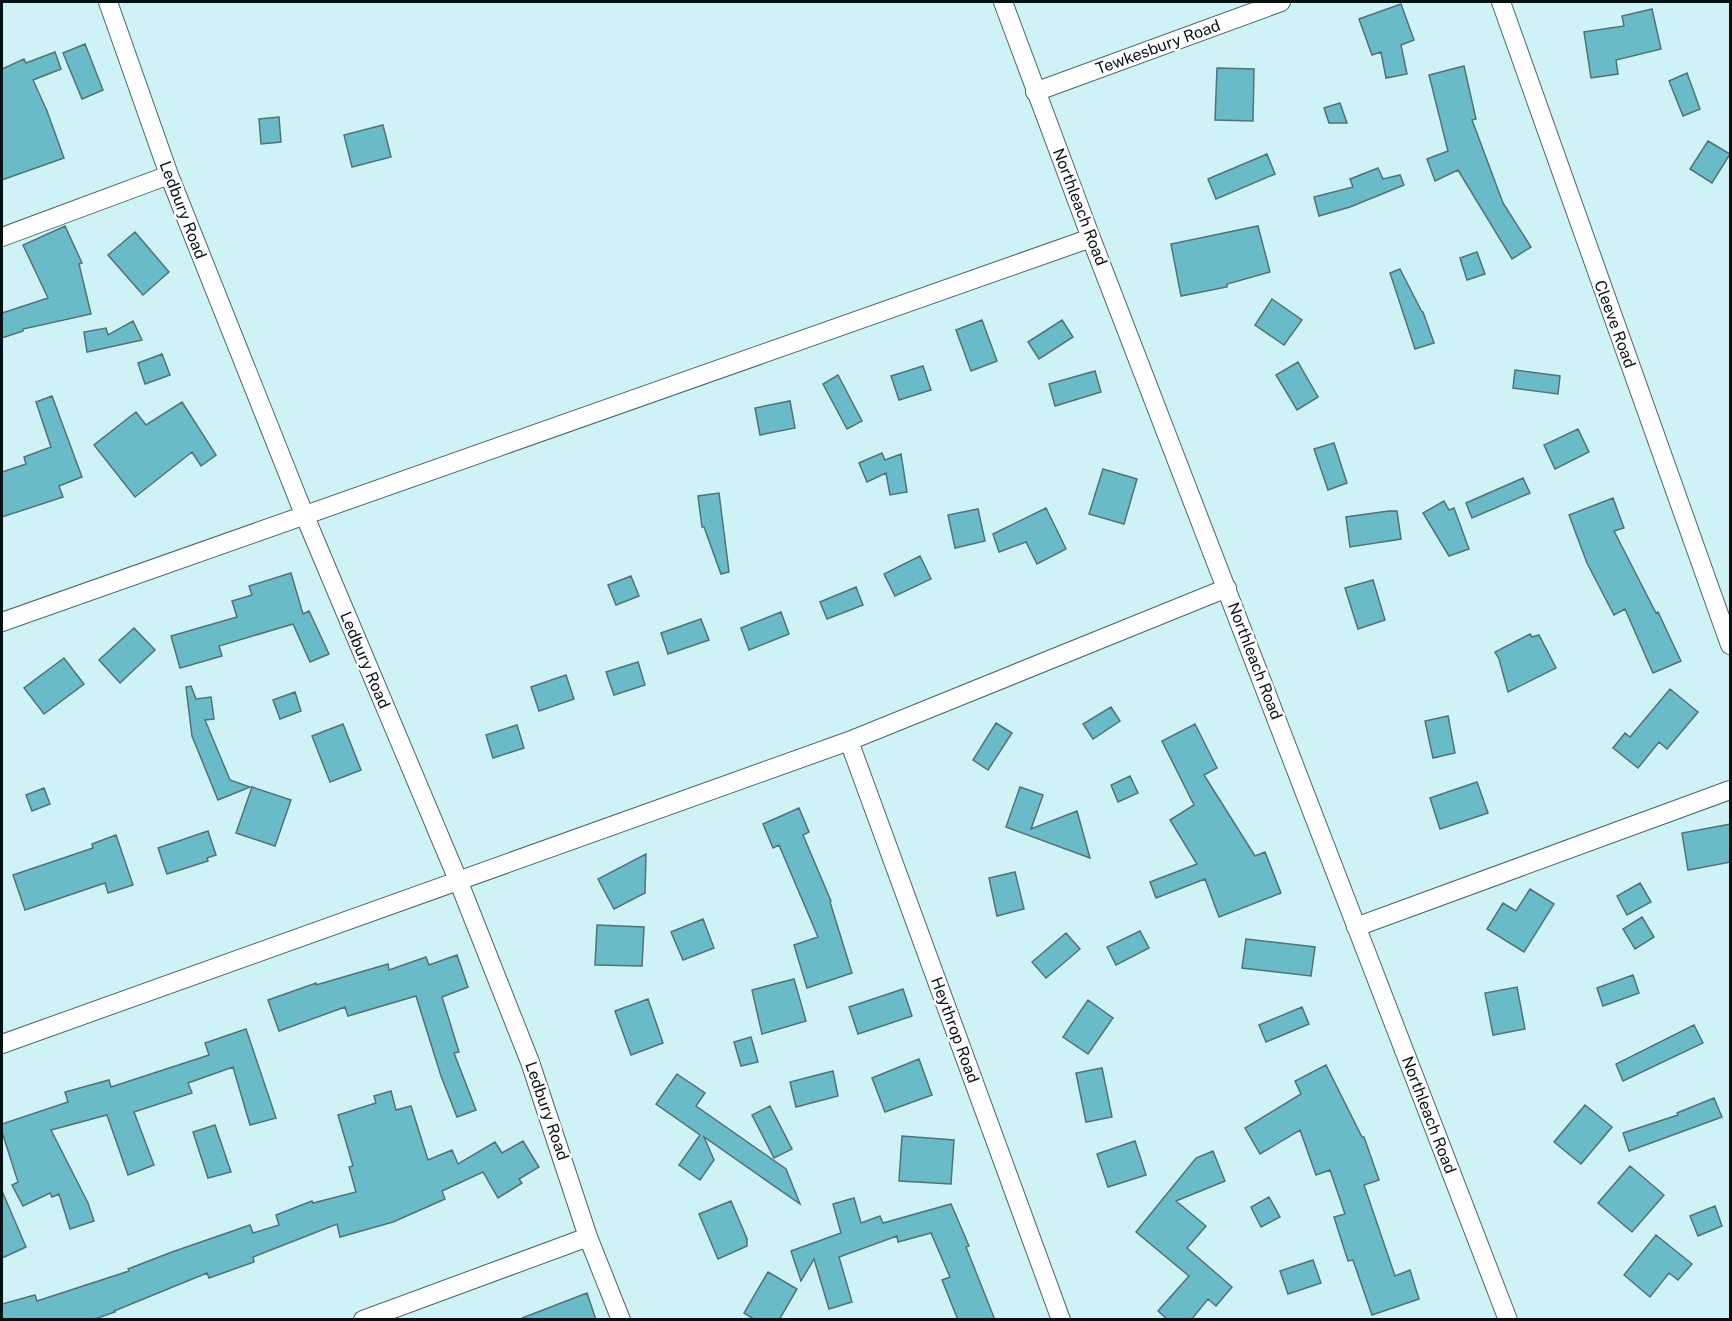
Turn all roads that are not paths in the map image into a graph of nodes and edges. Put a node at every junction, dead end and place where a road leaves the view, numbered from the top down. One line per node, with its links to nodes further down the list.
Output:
1 (108, 2): 6 (street, Ledbury Road)
2 (1003, 2): 5 (street, Northleach Road)
3 (1281, 2): 5 (street, Tewkesbury Road)
4 (1501, 2): 12 (street, Cleeve Road)
5 (1035, 92): 8 (street, Northleach Road)
6 (169, 175): 7 (street); 9 (street, Ledbury Road)
7 (2, 237)
8 (1091, 238): 9 (street); 10 (street, Northleach Road)
9 (304, 514): 11 (street); 15 (street, Ledbury Road)
10 (1227, 588): 13 (street); 16 (street, Northleach Road)
11 (2, 622)
12 (1731, 645)
13 (849, 741): 15 (street); 21 (street, Heythrop Road)
14 (1731, 790): 16 (street)
15 (458, 880): 17 (street); 18 (street, Ledbury Road)
16 (1356, 927): 22 (street, Northleach Road)
17 (2, 1044)
18 (588, 1237): 19 (street); 20 (street, Ledbury Road)
19 (363, 1320)
20 (621, 1320)
21 (1061, 1320)
22 (1508, 1320)

